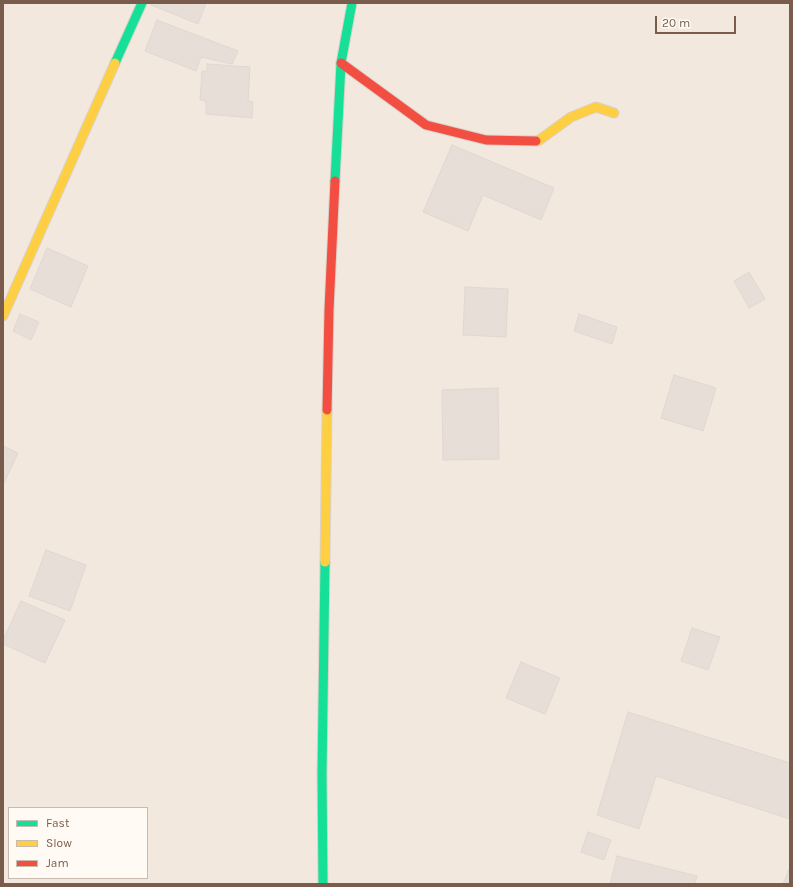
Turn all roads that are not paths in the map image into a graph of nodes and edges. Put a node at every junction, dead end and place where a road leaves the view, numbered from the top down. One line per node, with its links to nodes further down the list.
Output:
1 (142, 3): 5 (main road)
2 (352, 3): 3 (main road)
3 (341, 63): 4 (main road); 6 (main road)
4 (614, 113)
5 (3, 316)
6 (322, 884)

